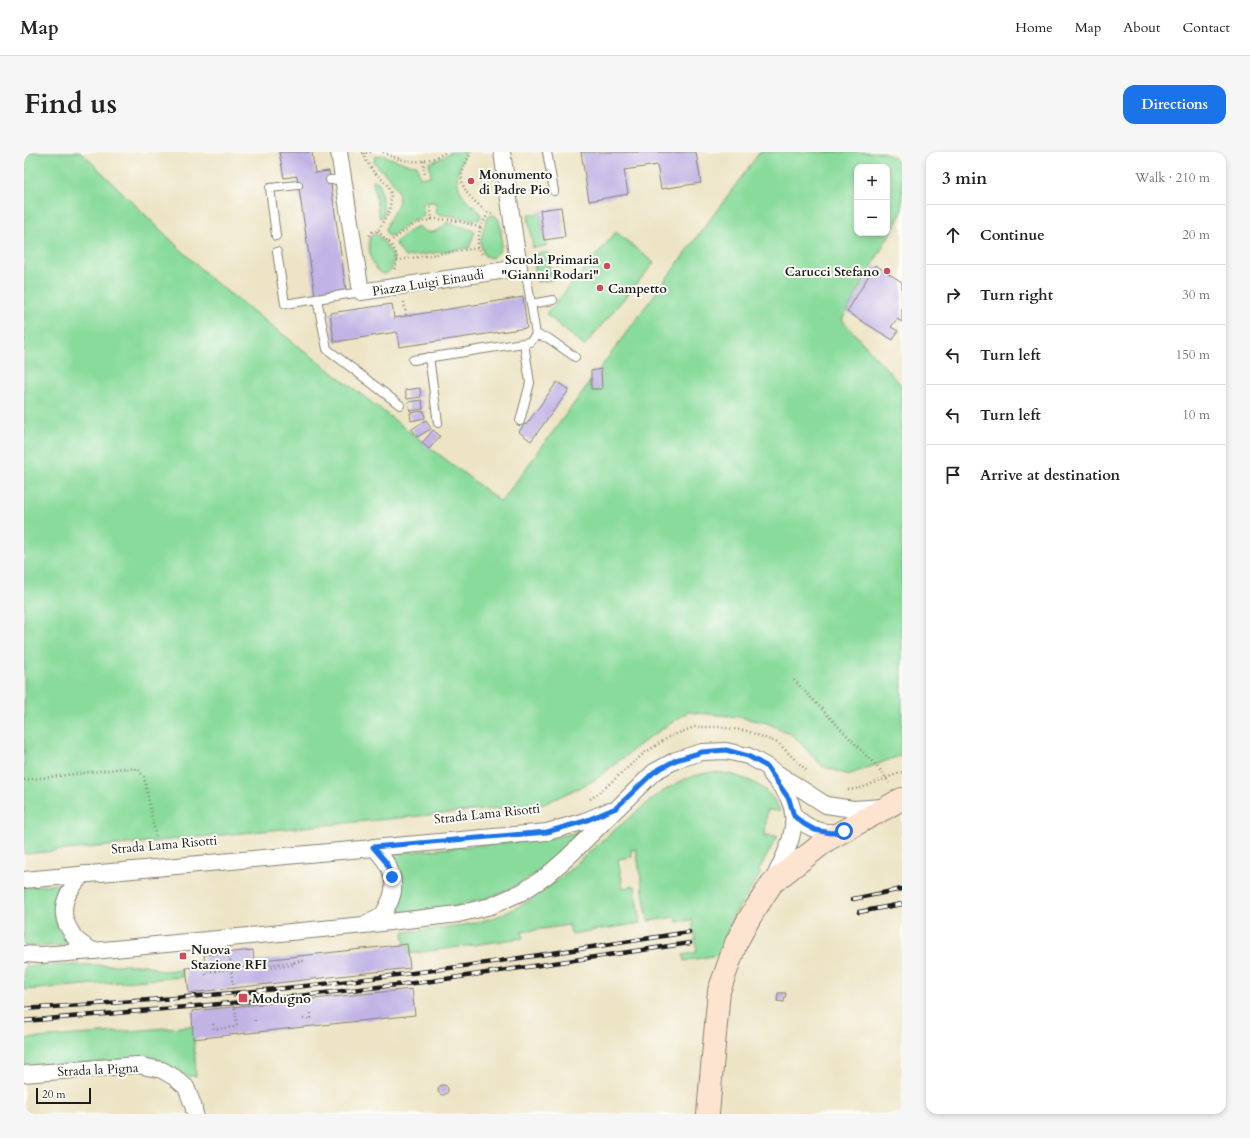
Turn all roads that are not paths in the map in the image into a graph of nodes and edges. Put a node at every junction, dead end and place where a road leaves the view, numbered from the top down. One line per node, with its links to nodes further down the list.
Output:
1 (339, 152): 9 (street, Piazza Luigi Einaudi)
2 (502, 152): 8 (street)
3 (547, 152): 5 (lane)
4 (298, 185): 6 (lane)
5 (554, 191)
6 (276, 236)
7 (276, 252): 10 (lane)
8 (519, 268): 9 (street, Piazza Luigi Einaudi); 12 (lane)
9 (361, 292): 10 (lane)
10 (317, 299): 18 (lane)
11 (553, 300): 12 (lane)
12 (531, 304): 13 (lane)
13 (536, 335): 14 (lane); 16 (lane)
14 (524, 343): 15 (lane); 19 (lane)
15 (429, 357): 17 (lane); 20 (lane)
16 (575, 358)
17 (413, 360)
18 (400, 404)
19 (520, 421)
20 (438, 423)
21 (766, 766): 22 (street); 24 (street); 25 (street)
22 (814, 798): 23 (street); 26 (street)
23 (897, 802): 26 (street)
24 (616, 808): 27 (street); 31 (street)
25 (794, 816): 26 (street); 30 (street)
26 (819, 840): 30 (street)
27 (373, 847): 28 (street); 31 (street)
28 (84, 874): 29 (street); 32 (street)
29 (24, 880)
30 (772, 884): 36 (street, bridge)
31 (364, 925): 32 (street)
32 (93, 951): 33 (street)
33 (24, 954)
34 (24, 1074): 35 (street, Strada la Pigna)
35 (194, 1114)
36 (708, 1114)

